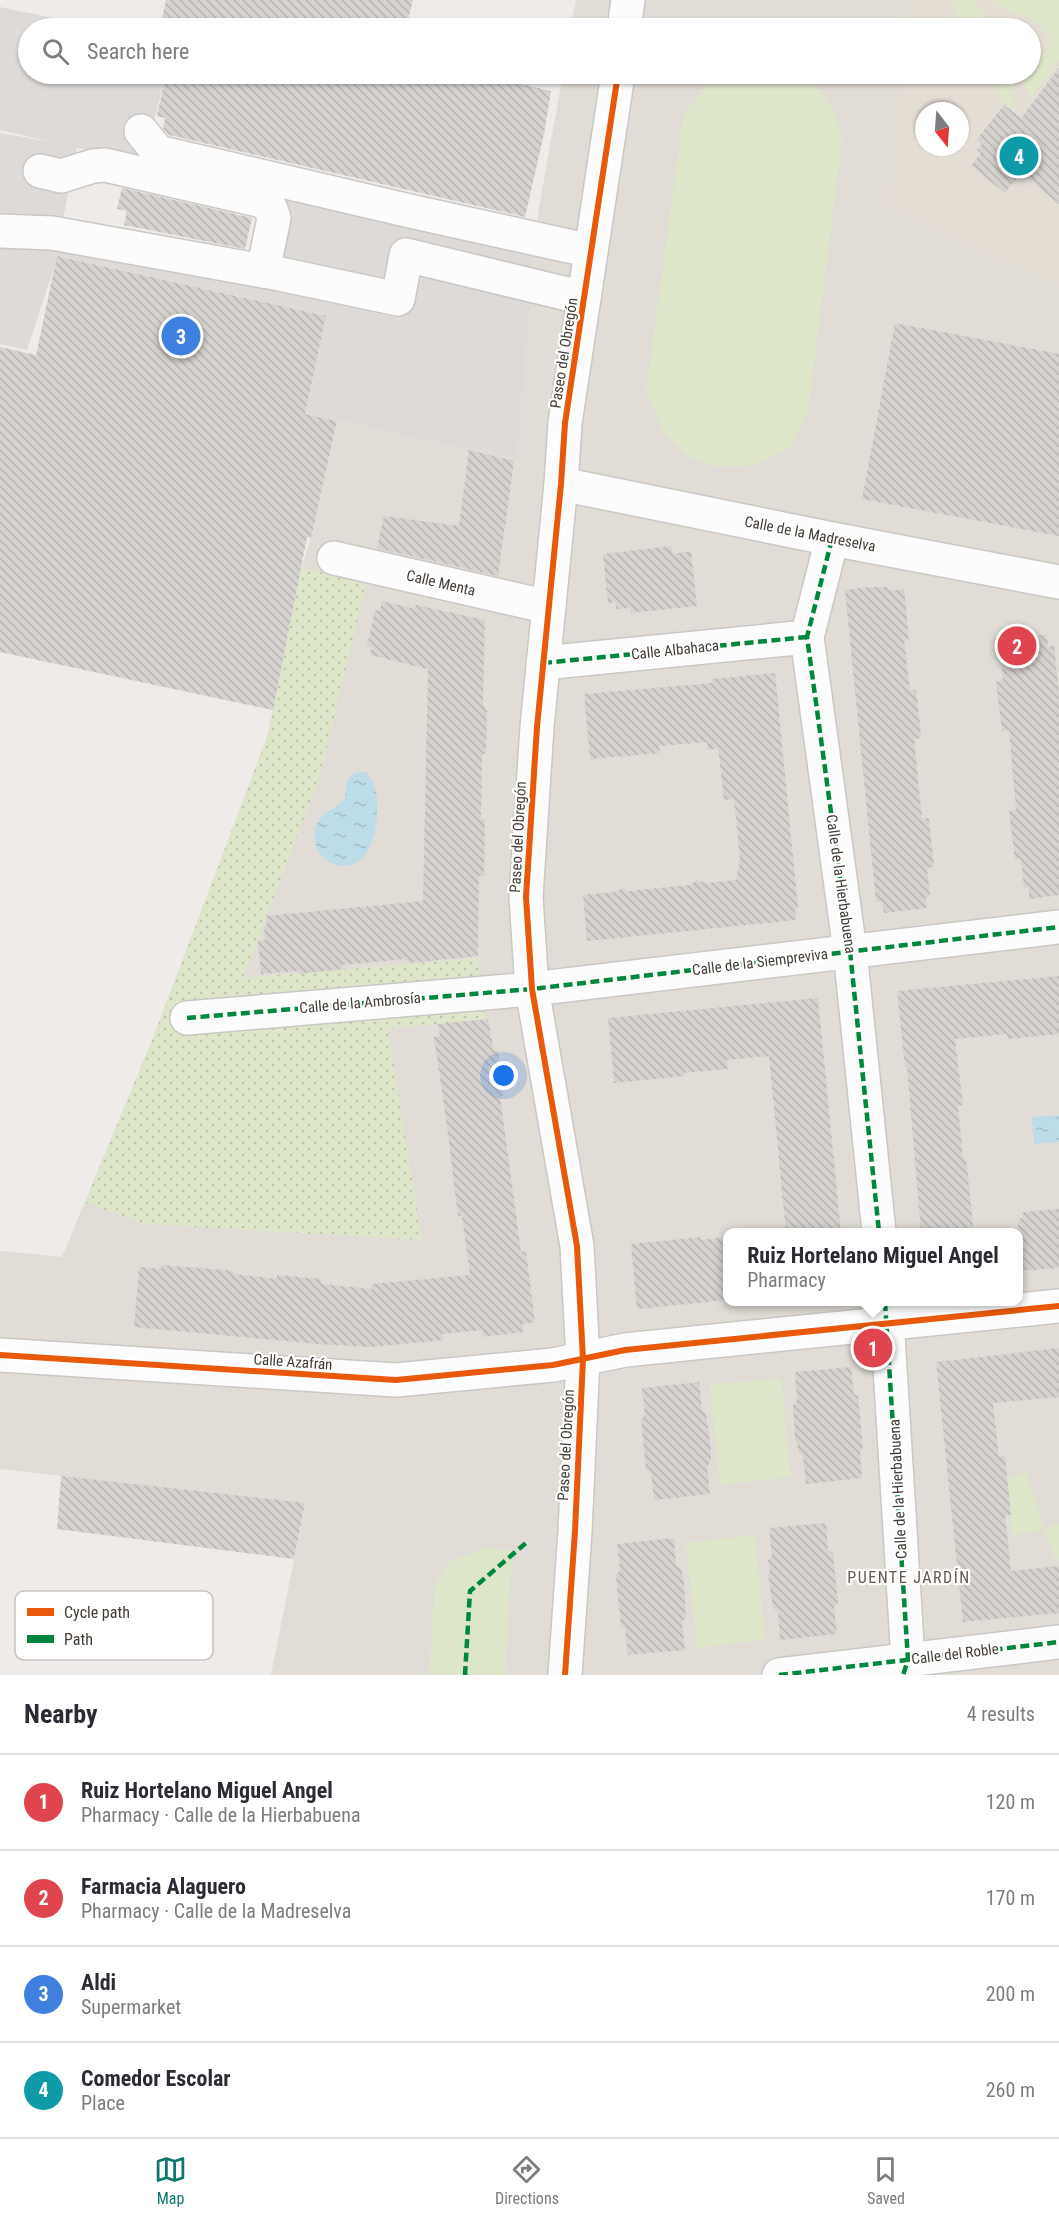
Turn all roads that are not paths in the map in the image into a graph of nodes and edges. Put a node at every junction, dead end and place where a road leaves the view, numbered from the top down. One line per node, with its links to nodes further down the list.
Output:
1 (628, 0): 2 (street)
2 (625, 18)
3 (616, 84): 7 (street, Paseo del Obregón)
4 (141, 131): 7 (street)
5 (40, 171): 8 (street)
6 (0, 231): 8 (street)
7 (591, 251): 9 (street, Paseo del Obregón)
8 (263, 271): 9 (street)
9 (584, 298): 10 (street, Paseo del Obregón)
10 (561, 484): 11 (street, Calle de la Madreselva); 14 (street, Paseo del Obregón)
11 (832, 539): 13 (street, Calle de la Madreselva); 15 (street, Calle de la Hierbabuena)
12 (334, 558): 14 (street, Calle Menta)
13 (1059, 582)
14 (549, 607): 16 (street, Paseo del Obregón)
15 (807, 637): 16 (street, Calle Albahaca); 18 (street, Calle de la Hierbabuena)
16 (543, 663): 19 (street, Paseo del Obregón)
17 (1059, 927): 18 (street, Calle de la Siempreviva)
18 (850, 951): 19 (street, Calle de la Siempreviva); 21 (street, Calle de la Hierbabuena)
19 (532, 989): 20 (street, Calle de la Ambrosía); 25 (street, Paseo del Obregón)
20 (187, 1018)
21 (878, 1228)
22 (1059, 1306): 23 (street, Calle Azafrán)
23 (887, 1312): 25 (street, Calle Azafrán); 27 (street, Calle de la Hierbabuena)
24 (0, 1355): 25 (street, Calle Azafrán)
25 (583, 1359): 28 (street, Paseo del Obregón)
26 (1059, 1642): 27 (street, Calle del Roble)
27 (906, 1667): 29 (street, Calle del Roble)
28 (565, 1675)
29 (779, 1675)

